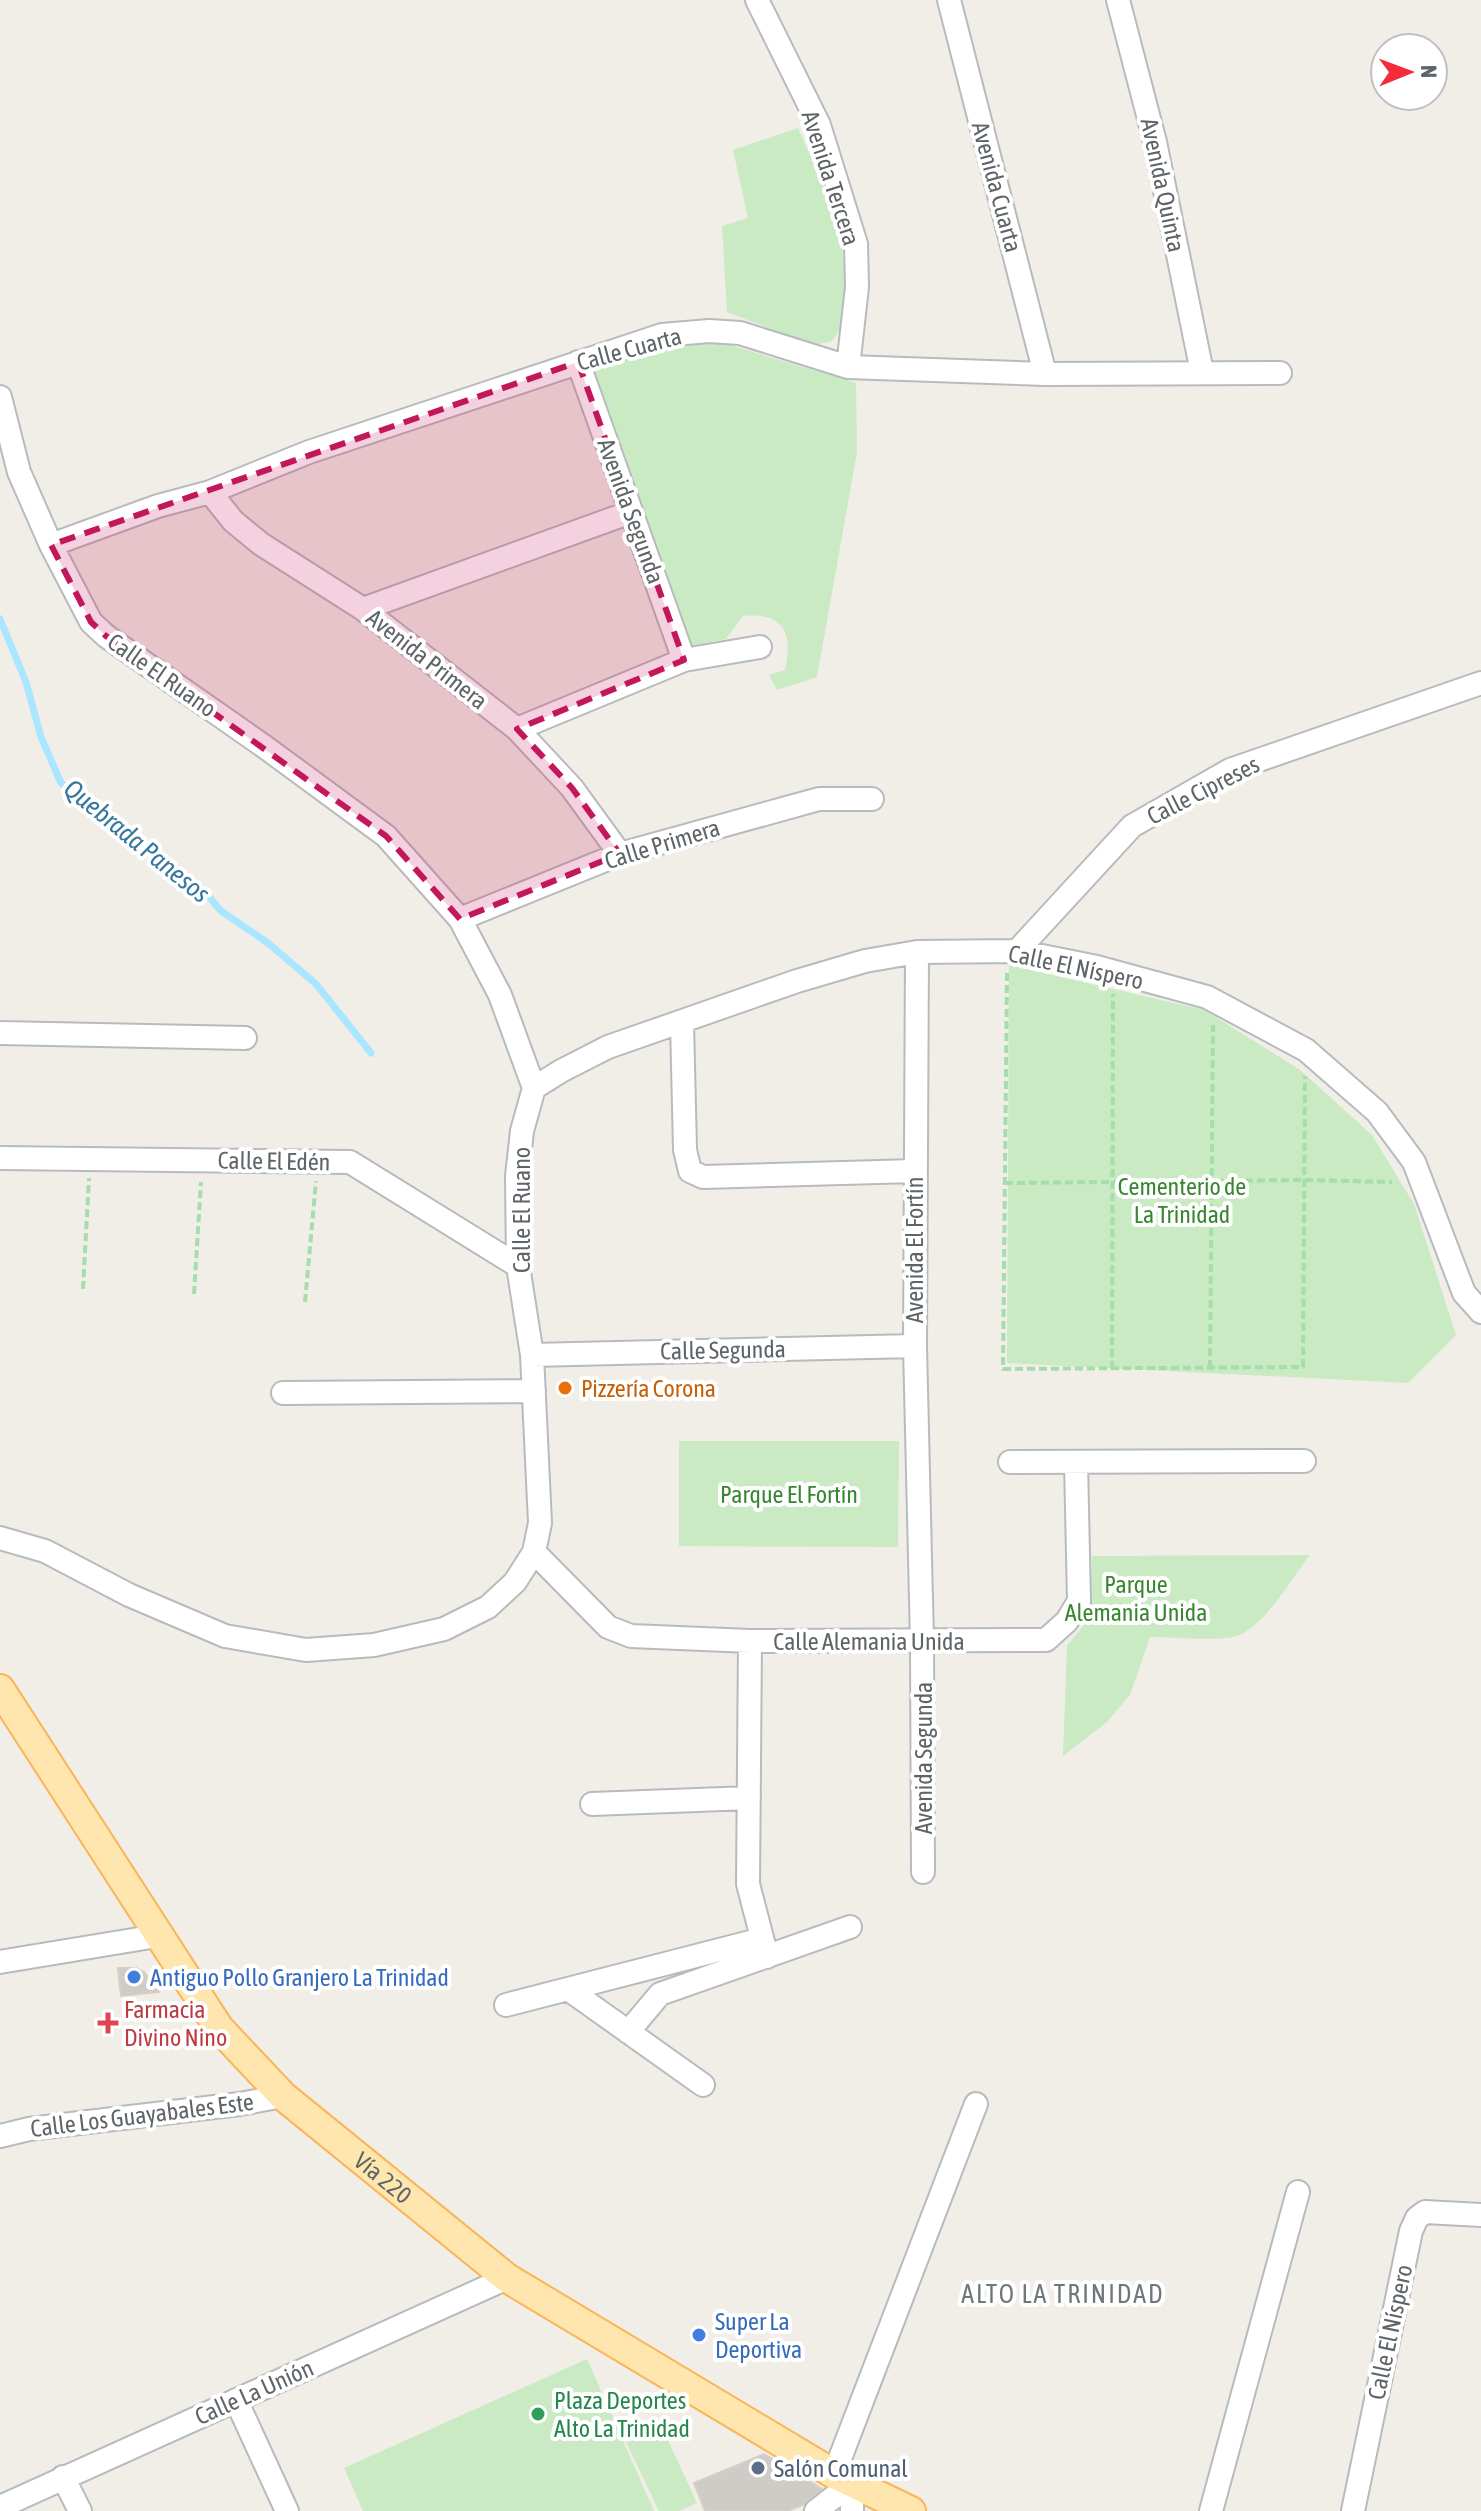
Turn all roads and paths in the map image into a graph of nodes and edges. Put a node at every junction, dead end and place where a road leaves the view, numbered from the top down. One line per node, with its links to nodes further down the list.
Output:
1 (757, 0): 5 (street, Avenida Tercera)
2 (949, 0): 8 (street, Avenida Cuarta)
3 (1118, 0): 6 (street, Avenida Quinta)
4 (578, 362): 5 (street, Calle Cuarta); 10 (street, Calle Cuarta); 11 (street, Avenida Segunda)
5 (848, 367): 8 (street, Calle Cuarta)
6 (1202, 372): 7 (street, Calle Cuarta); 8 (street, Calle Cuarta)
7 (1280, 373)
8 (1045, 374)
9 (0, 397): 12 (street, Calle El Ruano)
10 (210, 492): 12 (street, Calle Cuarta); 13 (street, Avenida Primera)
11 (631, 512): 13 (street); 15 (street, Avenida Segunda)
12 (51, 545): 20 (street, Calle El Ruano)
13 (363, 609): 17 (street, Avenida Primera)
14 (760, 647): 15 (street)
15 (684, 660): 17 (street)
16 (1481, 683): 21 (street, Calle Cipreses)
17 (517, 729): 19 (street, Avenida Primera)
18 (872, 799): 19 (street, Calle Primera)
19 (620, 854): 20 (street, Calle Primera)
20 (460, 919): 29 (street, Calle El Ruano)
21 (1012, 951): 22 (street, Calle El Níspero); 28 (street, Calle El Níspero); 39 (path)
22 (917, 952): 24 (street, Calle El Níspero); 34 (street, Avenida El Fortín)
23 (1113, 992): 37 (path)
24 (682, 1022): 29 (street, Calle El Níspero); 34 (street)
25 (1213, 1023): 36 (path)
26 (0, 1033): 27 (street)
27 (245, 1038)
28 (1306, 1050): 35 (path); 44 (street, Calle El Níspero)
29 (534, 1088): 40 (street, Calle El Ruano)
30 (0, 1158): 31 (street, Calle El Edén)
31 (90, 1159): 32 (street, Calle El Edén); 41 (path)
32 (203, 1160): 33 (street, Calle El Edén); 42 (path)
33 (317, 1163): 40 (street, Calle El Edén); 43 (path)
34 (914, 1171): 45 (street, Avenida El Fortín)
35 (1304, 1180): 36 (path); 38 (path); 47 (path)
36 (1212, 1181): 37 (path); 47 (path)
37 (1113, 1182): 39 (path); 48 (path)
38 (1392, 1182)
39 (1005, 1183): 48 (path)
40 (518, 1266): 46 (street, Calle El Ruano)
41 (83, 1289)
42 (194, 1294)
43 (305, 1302)
44 (1481, 1312)
45 (915, 1346): 46 (street, Calle Segunda); 55 (street, Avenida El Fortín)
46 (532, 1355): 49 (street, Calle El Ruano)
47 (1210, 1368): 48 (path)
48 (1112, 1369)
49 (534, 1391): 50 (street); 56 (street, Calle El Ruano)
50 (283, 1393)
51 (1304, 1461): 53 (street)
52 (1010, 1462): 53 (street)
53 (1076, 1462): 58 (street, Calle Alemania Unida)
54 (0, 1538): 56 (street, Calle El Ruano)
55 (920, 1549): 58 (street, Avenida Segunda)
56 (534, 1552): 57 (street, Calle Alemania Unida)
57 (750, 1641): 58 (street, Calle Alemania Unida); 60 (street)
58 (922, 1642): 62 (street, Avenida Segunda)
59 (0, 1689): 64 (main road, Vía 220)
60 (749, 1798): 61 (street); 65 (street)
61 (592, 1804)
62 (923, 1872)
63 (850, 1927): 65 (street)
64 (157, 1936): 66 (street); 71 (main road, Vía 220)
65 (764, 1948): 67 (street); 69 (street)
66 (0, 1962)
67 (568, 1989): 68 (street); 69 (street)
68 (506, 2005)
69 (628, 2032): 70 (street)
70 (703, 2085)
71 (283, 2096): 73 (street, Calle Los Guayabales Este); 76 (main road, Vía 220)
72 (976, 2104): 79 (street)
73 (0, 2136)
74 (1298, 2192): 85 (street)
75 (1481, 2215): 86 (street, Calle El Níspero)
76 (507, 2278): 77 (street, Calle La Unión); 79 (main road, Vía 220)
77 (236, 2400): 78 (street, Calle La Unión); 82 (street)
78 (63, 2477): 80 (street, Calle La Unión); 81 (street)
79 (846, 2490): 83 (street); 84 (main road, Vía 220)
80 (0, 2507)
81 (80, 2511)
82 (287, 2511)
83 (816, 2511)
84 (911, 2511)
85 (1211, 2511)
86 (1353, 2511)

